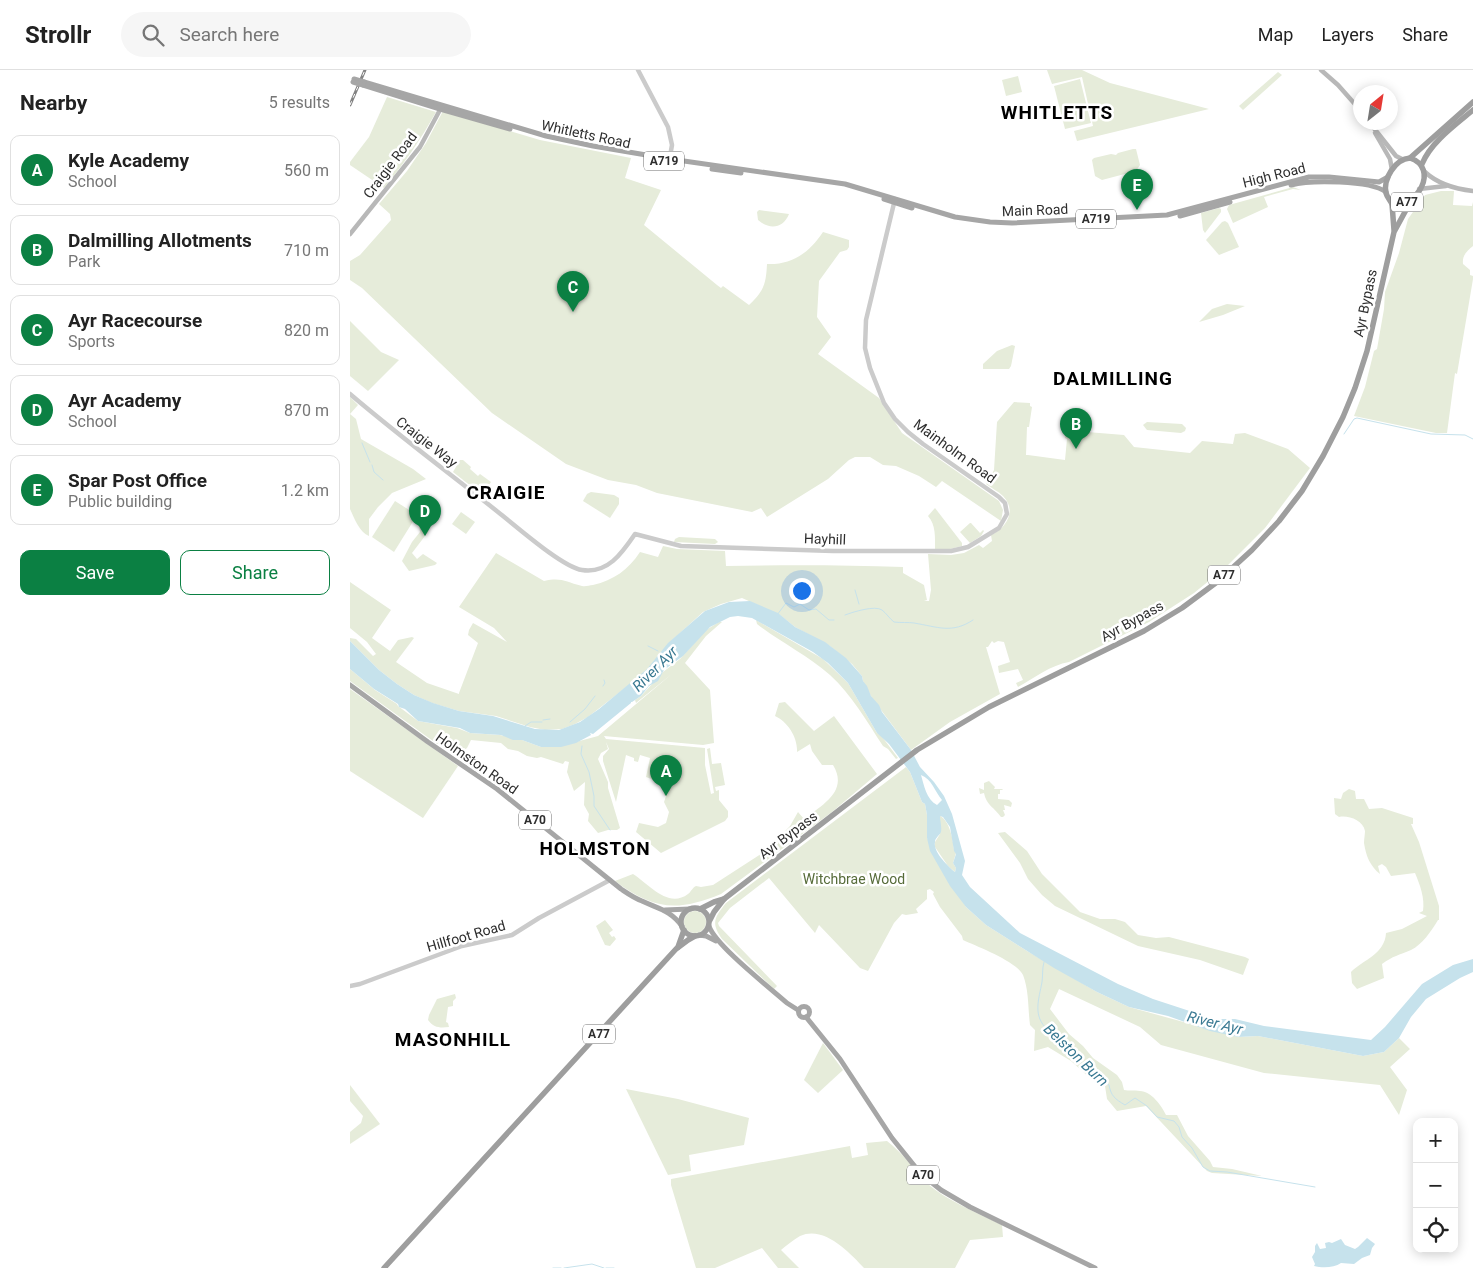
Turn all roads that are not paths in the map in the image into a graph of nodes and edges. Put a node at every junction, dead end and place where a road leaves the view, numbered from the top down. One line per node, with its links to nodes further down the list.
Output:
1 (638, 70): 12 (street)
2 (1321, 70): 5 (main road)
3 (352, 80): 6 (main road, Whitletts Road / A719, bridge)
4 (1473, 102): 10 (highway)
5 (1353, 103)
6 (441, 107): 12 (main road, Whitletts Road / A719); 26 (main road, Craigie Road)
7 (1473, 110): 13 (highway)
8 (1375, 130): 11 (main road)
9 (1375, 130): 15 (main road)
10 (1410, 158): 11 (highway); 13 (highway)
11 (1402, 159): 15 (highway, A77)
12 (670, 161): 21 (main road, Whitletts Road / A719)
13 (1422, 164): 14 (highway)
14 (1425, 172): 16 (main road); 17 (highway, A77)
15 (1391, 173): 19 (highway, A77); 22 (main road, High Road / A719)
16 (1447, 186): 17 (main road); 18 (main road)
17 (1419, 189): 20 (highway, A77)
18 (1473, 191)
19 (1386, 192): 22 (main road, High Road / A719); 23 (highway, A77)
20 (1412, 199): 23 (highway, A77); 25 (highway, Ayr Bypass / A77)
21 (894, 201): 24 (main road, Whitletts Road / A719); 28 (street, Mainholm Road)
22 (1223, 202): 24 (main road, Main Road / A719)
23 (1392, 204): 25 (highway, Ayr Bypass / A77)
24 (968, 221)
25 (1394, 232): 32 (highway, Ayr Bypass / A77)
26 (350, 234)
27 (350, 394): 29 (street, Craigie Way)
28 (1005, 518): 29 (street, Hayhill)
29 (635, 534)
30 (350, 685): 31 (main road, Holmston Road / A70)
31 (610, 880): 35 (main road, Holmston Road / A70); 41 (street, Hillfoot Road)
32 (724, 899): 34 (highway, Ayr Bypass / A77); 36 (highway, Ayr Bypass / A77)
33 (690, 909): 34 (highway, A77); 35 (main road, A70); 37 (highway, A77)
34 (700, 909): 36 (highway)
35 (664, 910): 37 (main road, A70)
36 (709, 923): 38 (highway, A77); 39 (main road, A70)
37 (683, 928): 38 (highway); 40 (highway, A77)
38 (697, 936): 39 (main road, A70); 40 (highway, A77)
39 (721, 944): 42 (main road, A70)
40 (676, 949): 44 (highway, A77)
41 (350, 986)
42 (798, 1010): 43 (main road, A70); 43 (main road, A70)
43 (806, 1017): 45 (main road, A70)
44 (384, 1268)
45 (1096, 1268)

